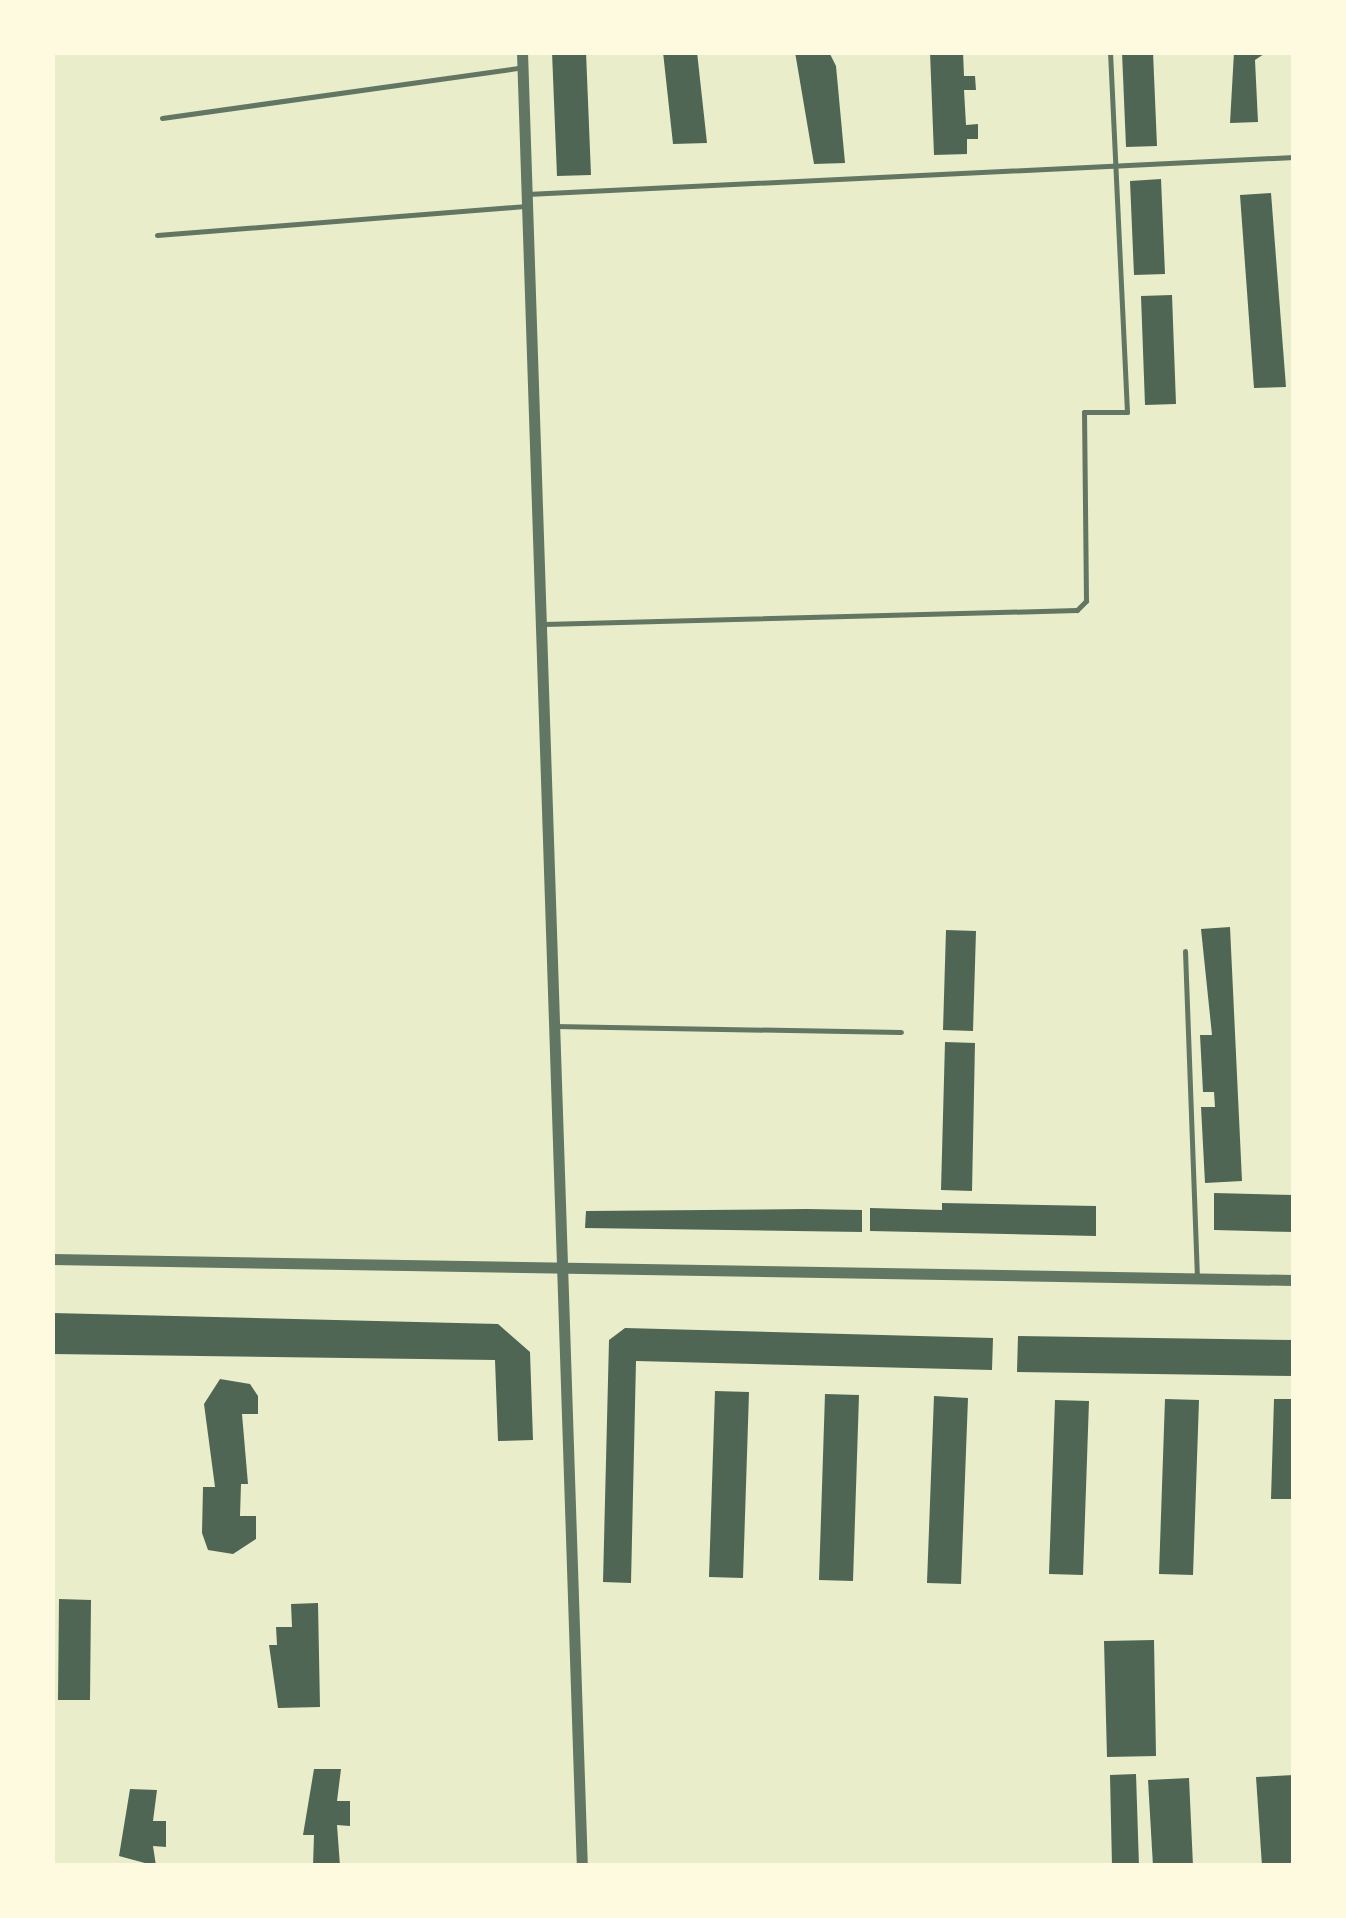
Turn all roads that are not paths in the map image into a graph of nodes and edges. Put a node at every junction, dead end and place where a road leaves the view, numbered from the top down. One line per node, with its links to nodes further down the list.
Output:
1 (522, 52): 3 (street)
2 (1110, 52): 6 (lane)
3 (522, 68): 4 (lane); 7 (street)
4 (162, 118)
5 (1294, 157): 6 (lane)
6 (1116, 166): 7 (lane); 9 (lane)
7 (527, 200): 8 (lane); 9 (street)
8 (157, 235)
9 (540, 624): 11 (street)
10 (1185, 951): 15 (lane)
11 (552, 1026): 12 (lane); 14 (street)
12 (901, 1032)
13 (52, 1259): 14 (street)
14 (560, 1270): 15 (street); 17 (street)
15 (1197, 1278): 16 (street)
16 (1294, 1280)
17 (582, 1866)

